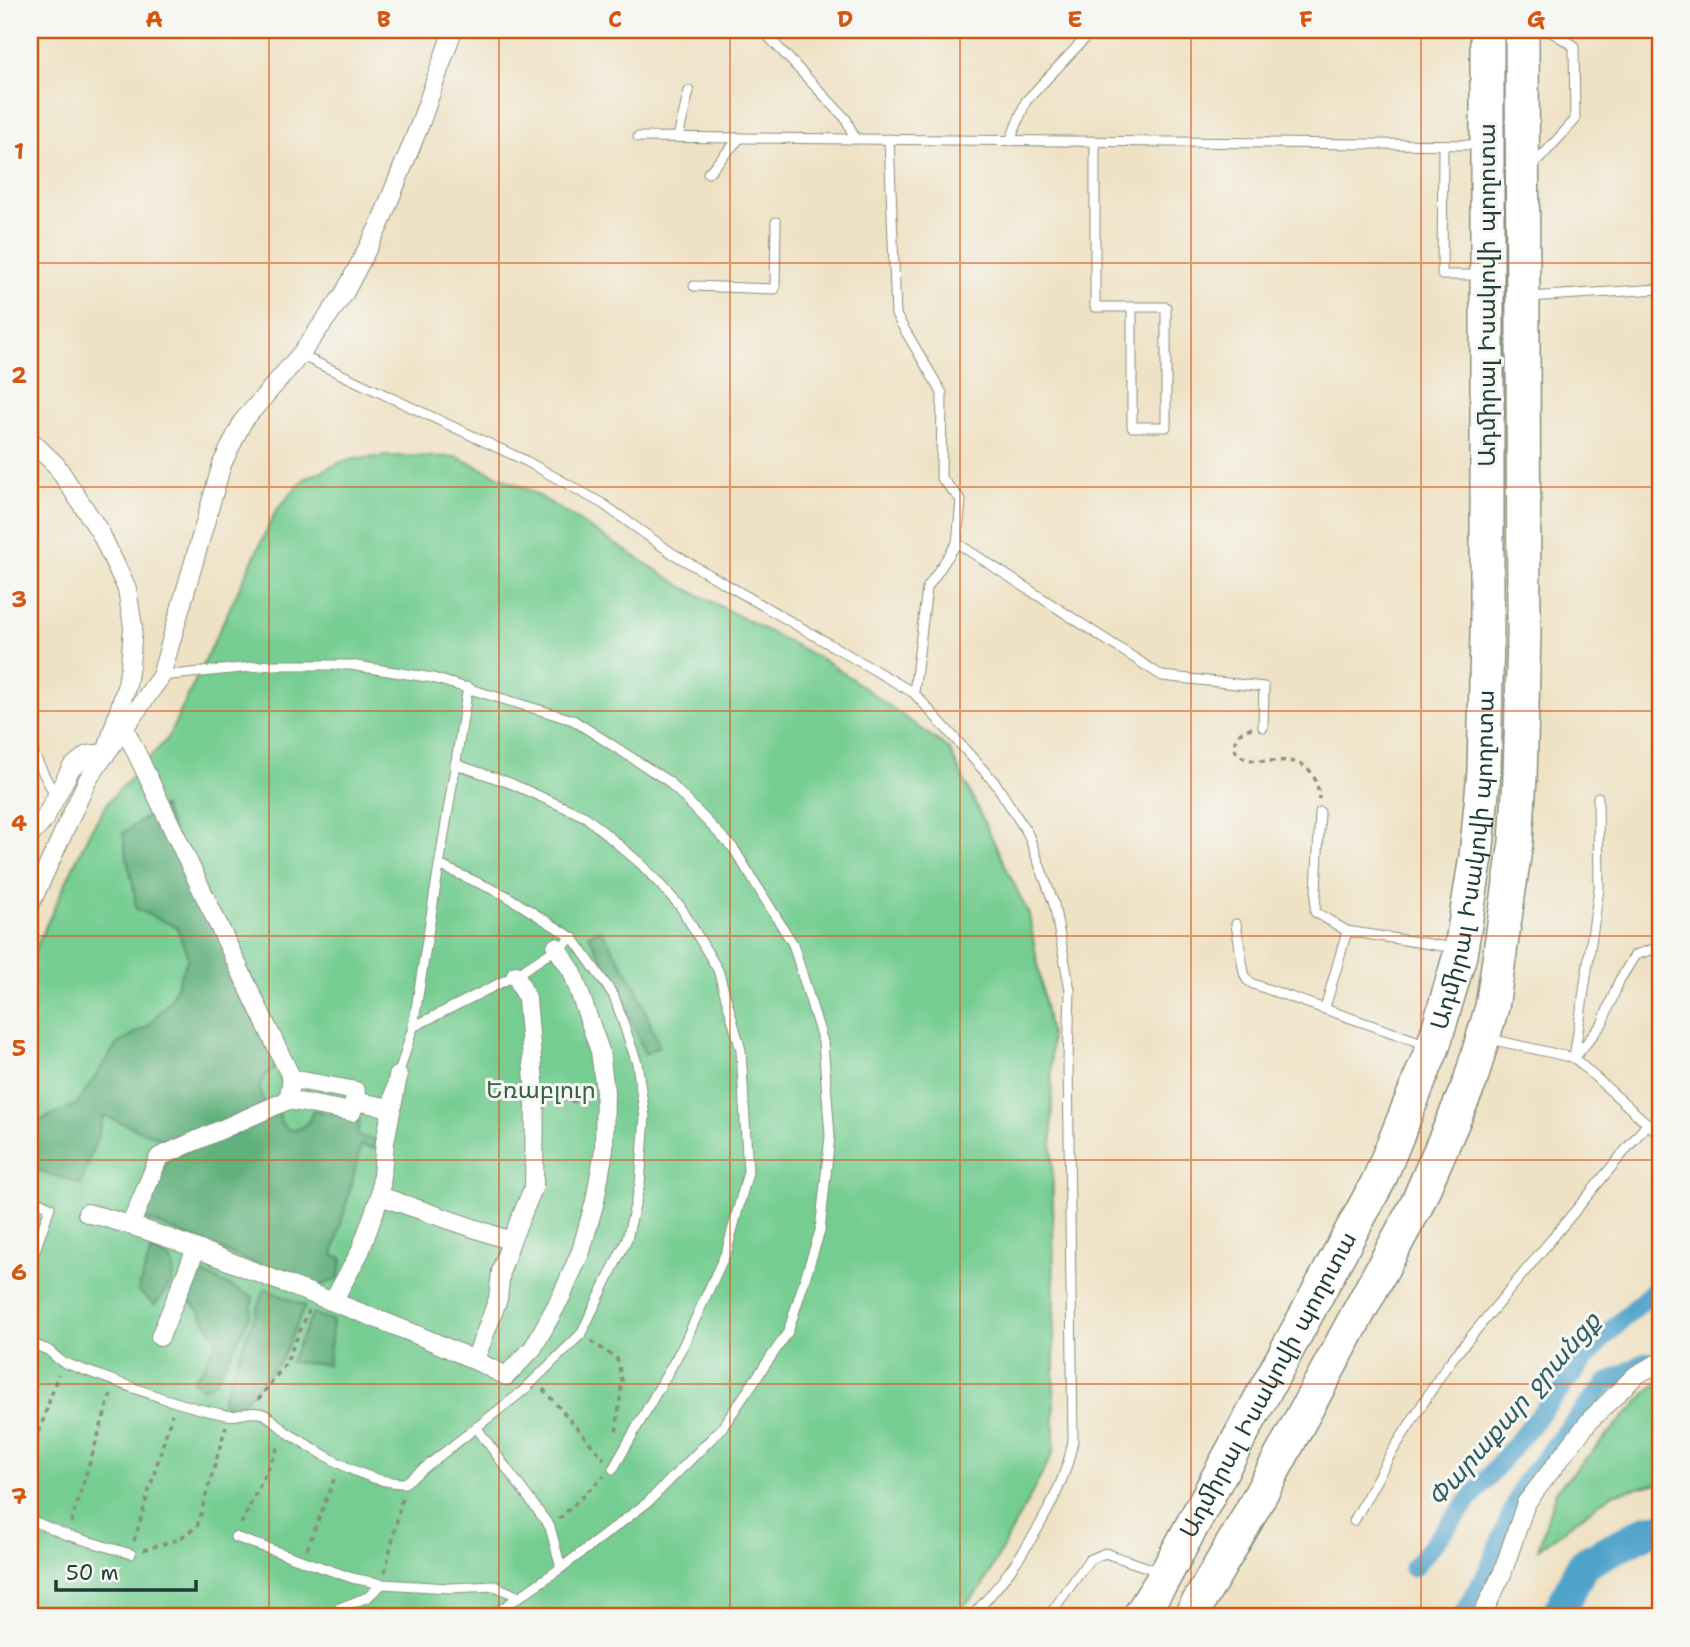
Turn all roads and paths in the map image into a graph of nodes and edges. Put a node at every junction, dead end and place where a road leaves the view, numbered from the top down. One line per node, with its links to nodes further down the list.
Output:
1 (453, 30): 25 (street)
2 (762, 30): 11 (lane)
3 (1487, 30): 16 (highway, Ադմիրալ Իսակովի պողոտա)
4 (1522, 30): 18 (highway, Ադմիրալ Իսակովի պողոտա)
5 (1548, 30): 18 (lane)
6 (1089, 34): 13 (lane)
7 (689, 91): 9 (lane)
8 (638, 137): 9 (lane)
9 (678, 137): 10 (lane)
10 (740, 138): 11 (lane); 17 (lane)
11 (855, 139): 12 (lane)
12 (890, 139): 13 (lane); 27 (lane)
13 (1010, 141): 14 (lane)
14 (1095, 142): 15 (lane); 24 (lane)
15 (1443, 145): 16 (lane); 20 (lane)
16 (1487, 145): 20 (highway, Ադմիրալ Իսակովի պողոտա)
17 (708, 173)
18 (1522, 177): 23 (highway, Ադմիրալ Իսակովի պողոտա)
19 (776, 222): 21 (lane)
20 (1487, 275): 47 (highway, Ադմիրալ Իսակովի պողոտա)
21 (694, 286)
22 (1660, 289): 23 (lane)
23 (1522, 298): 49 (highway, Ադմիրալ Իսակովի պողոտա)
24 (1132, 307): 24 (lane)
25 (300, 355): 28 (street); 30 (lane)
26 (30, 440): 34 (street)
27 (957, 542): 30 (lane); 31 (lane)
28 (161, 676): 29 (lane); 32 (street)
29 (468, 687): 35 (lane); 97 (lane)
30 (914, 693): 103 (lane)
31 (1263, 727): 38 (path)
32 (125, 729): 34 (street); 56 (street)
33 (30, 747): 36 (lane)
34 (106, 753): 36 (street); 41 (street)
35 (455, 764): 40 (lane); 88 (lane)
36 (55, 796): 39 (street)
37 (1598, 797): 54 (lane)
38 (1320, 812): 43 (lane)
39 (30, 836)
40 (439, 865): 44 (lane); 51 (lane)
41 (30, 905)
42 (1236, 923): 50 (lane)
43 (1347, 931): 47 (lane); 50 (lane)
44 (573, 938): 45 (lane); 73 (lane)
45 (556, 947): 48 (lane); 60 (street)
46 (1660, 947): 54 (lane)
47 (1459, 958): 49 (highway); 53 (highway, Ադմիրալ Իսակովի պողոտա)
48 (516, 975): 51 (lane); 57 (street)
49 (1497, 977): 52 (highway, Ադմիրալ Իսակովի պողոտա)
50 (1325, 1008): 53 (lane)
51 (413, 1027): 55 (lane)
52 (1483, 1038): 54 (lane); 106 (highway, Ադմիրալ Իսակովի պողոտա)
53 (1433, 1047): 98 (highway, Ադմիրալ Իսակովի պողոտա)
54 (1574, 1058): 62 (lane)
55 (398, 1076): 61 (street)
56 (292, 1079): 58 (street); 59 (street)
57 (535, 1098): 60 (path); 68 (street)
58 (288, 1100): 59 (street); 67 (street)
59 (354, 1101): 61 (street)
60 (605, 1104): 76 (street)
61 (391, 1108): 64 (street)
62 (1648, 1124): 63 (lane); 91 (lane)
63 (1660, 1135)
64 (380, 1196): 68 (street); 72 (street)
65 (30, 1198): 70 (lane)
66 (87, 1213): 67 (street)
67 (131, 1224): 69 (street)
68 (511, 1241): 76 (street)
69 (196, 1249): 71 (street); 74 (street)
70 (30, 1265)
71 (315, 1295): 72 (street); 82 (path)
72 (333, 1301): 76 (street)
73 (581, 1334): 80 (lane); 88 (path)
74 (160, 1337)
75 (30, 1343): 77 (lane)
76 (475, 1360)
77 (62, 1362): 79 (lane); 86 (path)
78 (1660, 1362): 107 (street)
79 (116, 1380): 81 (lane); 93 (path)
80 (535, 1380): 84 (lane); 88 (path)
81 (176, 1401): 83 (lane); 95 (path)
82 (248, 1412): 83 (lane); 85 (lane)
83 (229, 1416): 95 (path)
84 (476, 1427): 89 (lane); 92 (lane)
85 (285, 1432): 87 (lane); 94 (path)
86 (30, 1461)
87 (341, 1463): 89 (lane); 96 (path)
88 (613, 1469): 92 (path)
89 (405, 1483): 99 (path)
90 (30, 1520): 93 (lane)
91 (1354, 1521)
92 (550, 1528): 97 (lane)
93 (67, 1535): 95 (lane)
94 (234, 1537): 96 (lane)
95 (131, 1553)
96 (302, 1560): 99 (lane)
97 (561, 1568): 100 (lane)
98 (1162, 1581): 104 (lane); 105 (highway, Ադմիրալ Իսակովի պողոտա)
99 (382, 1584): 100 (lane); 101 (lane)
100 (519, 1597): 102 (lane)
101 (317, 1617)
102 (489, 1617)
103 (971, 1617)
104 (1048, 1617)
105 (1139, 1617)
106 (1190, 1617)
107 (1481, 1617)

